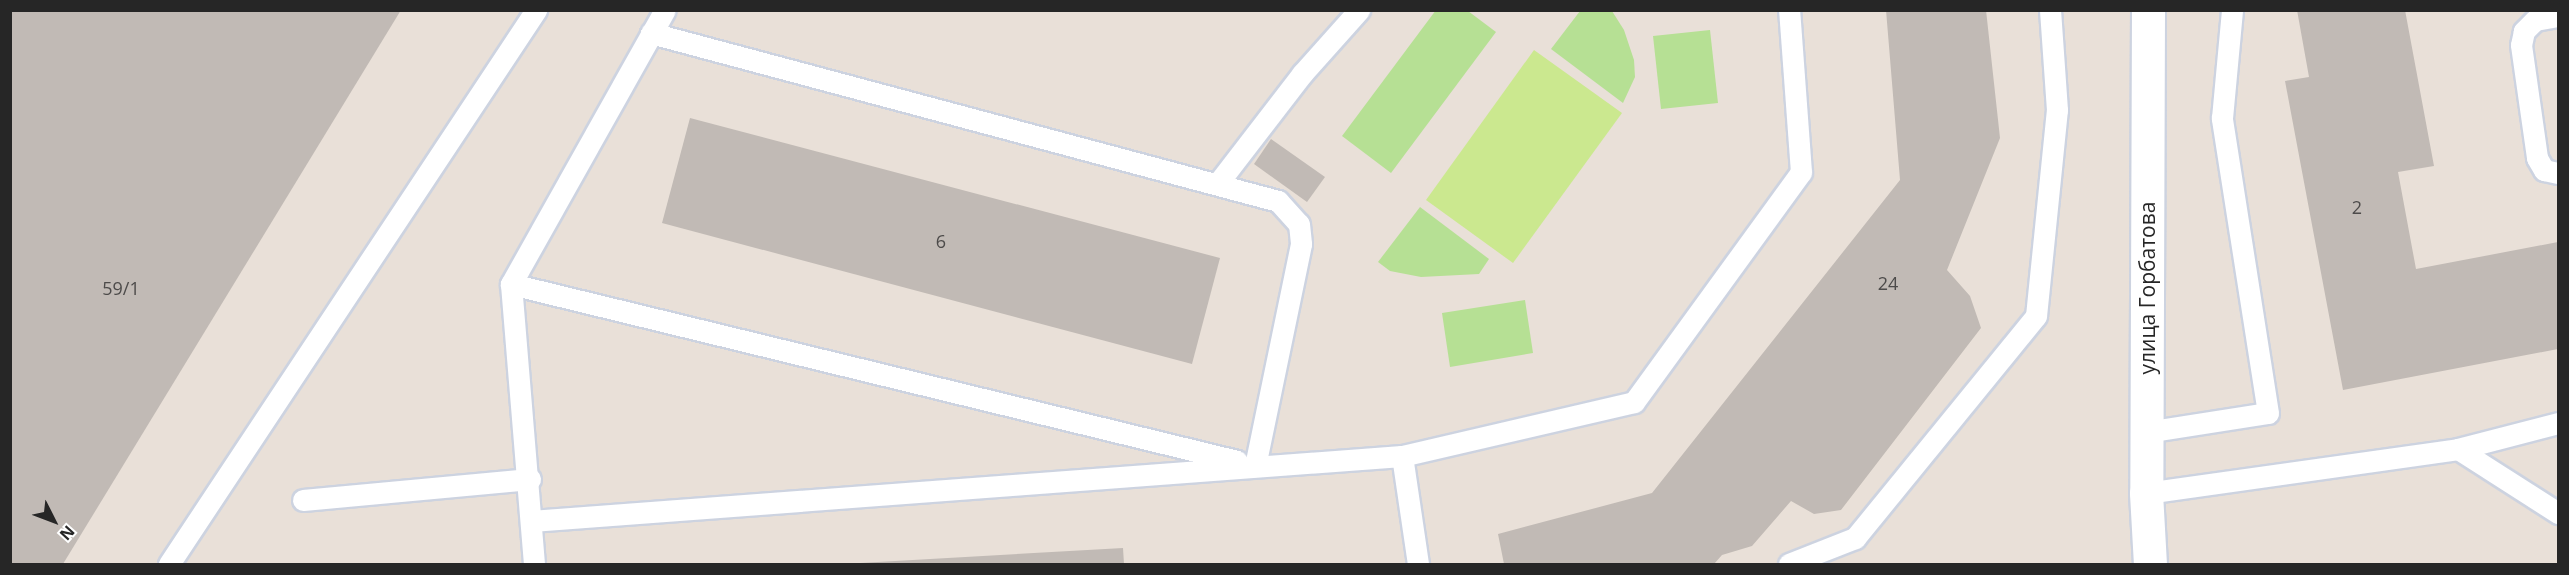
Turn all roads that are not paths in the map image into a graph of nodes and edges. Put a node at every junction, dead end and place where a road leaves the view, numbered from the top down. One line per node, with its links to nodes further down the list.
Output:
1 (536, 10): 23 (lane)
2 (666, 10): 9 (lane)
3 (1359, 10): 11 (lane)
4 (1789, 10): 16 (lane)
5 (2050, 10): 26 (lane)
6 (2148, 10): 14 (main road, улица Горбатова)
7 (2232, 10): 14 (lane)
8 (2559, 16): 10 (lane)
9 (651, 33): 11 (lane); 12 (lane)
10 (2559, 173)
11 (1218, 183): 17 (lane)
12 (512, 284): 17 (lane); 18 (lane)
13 (2559, 423): 15 (lane)
14 (2146, 432): 19 (main road, улица Горбатова)
15 (2458, 449): 19 (lane); 21 (lane)
16 (1402, 456): 17 (lane); 25 (lane)
17 (1255, 466): 22 (lane)
18 (530, 479): 20 (lane); 22 (lane)
19 (2146, 493): 27 (main road, улица Горбатова)
20 (303, 500)
21 (2559, 513)
22 (531, 521): 24 (lane)
23 (169, 564)
24 (534, 564)
25 (1418, 564)
26 (1789, 564)
27 (2150, 564)

